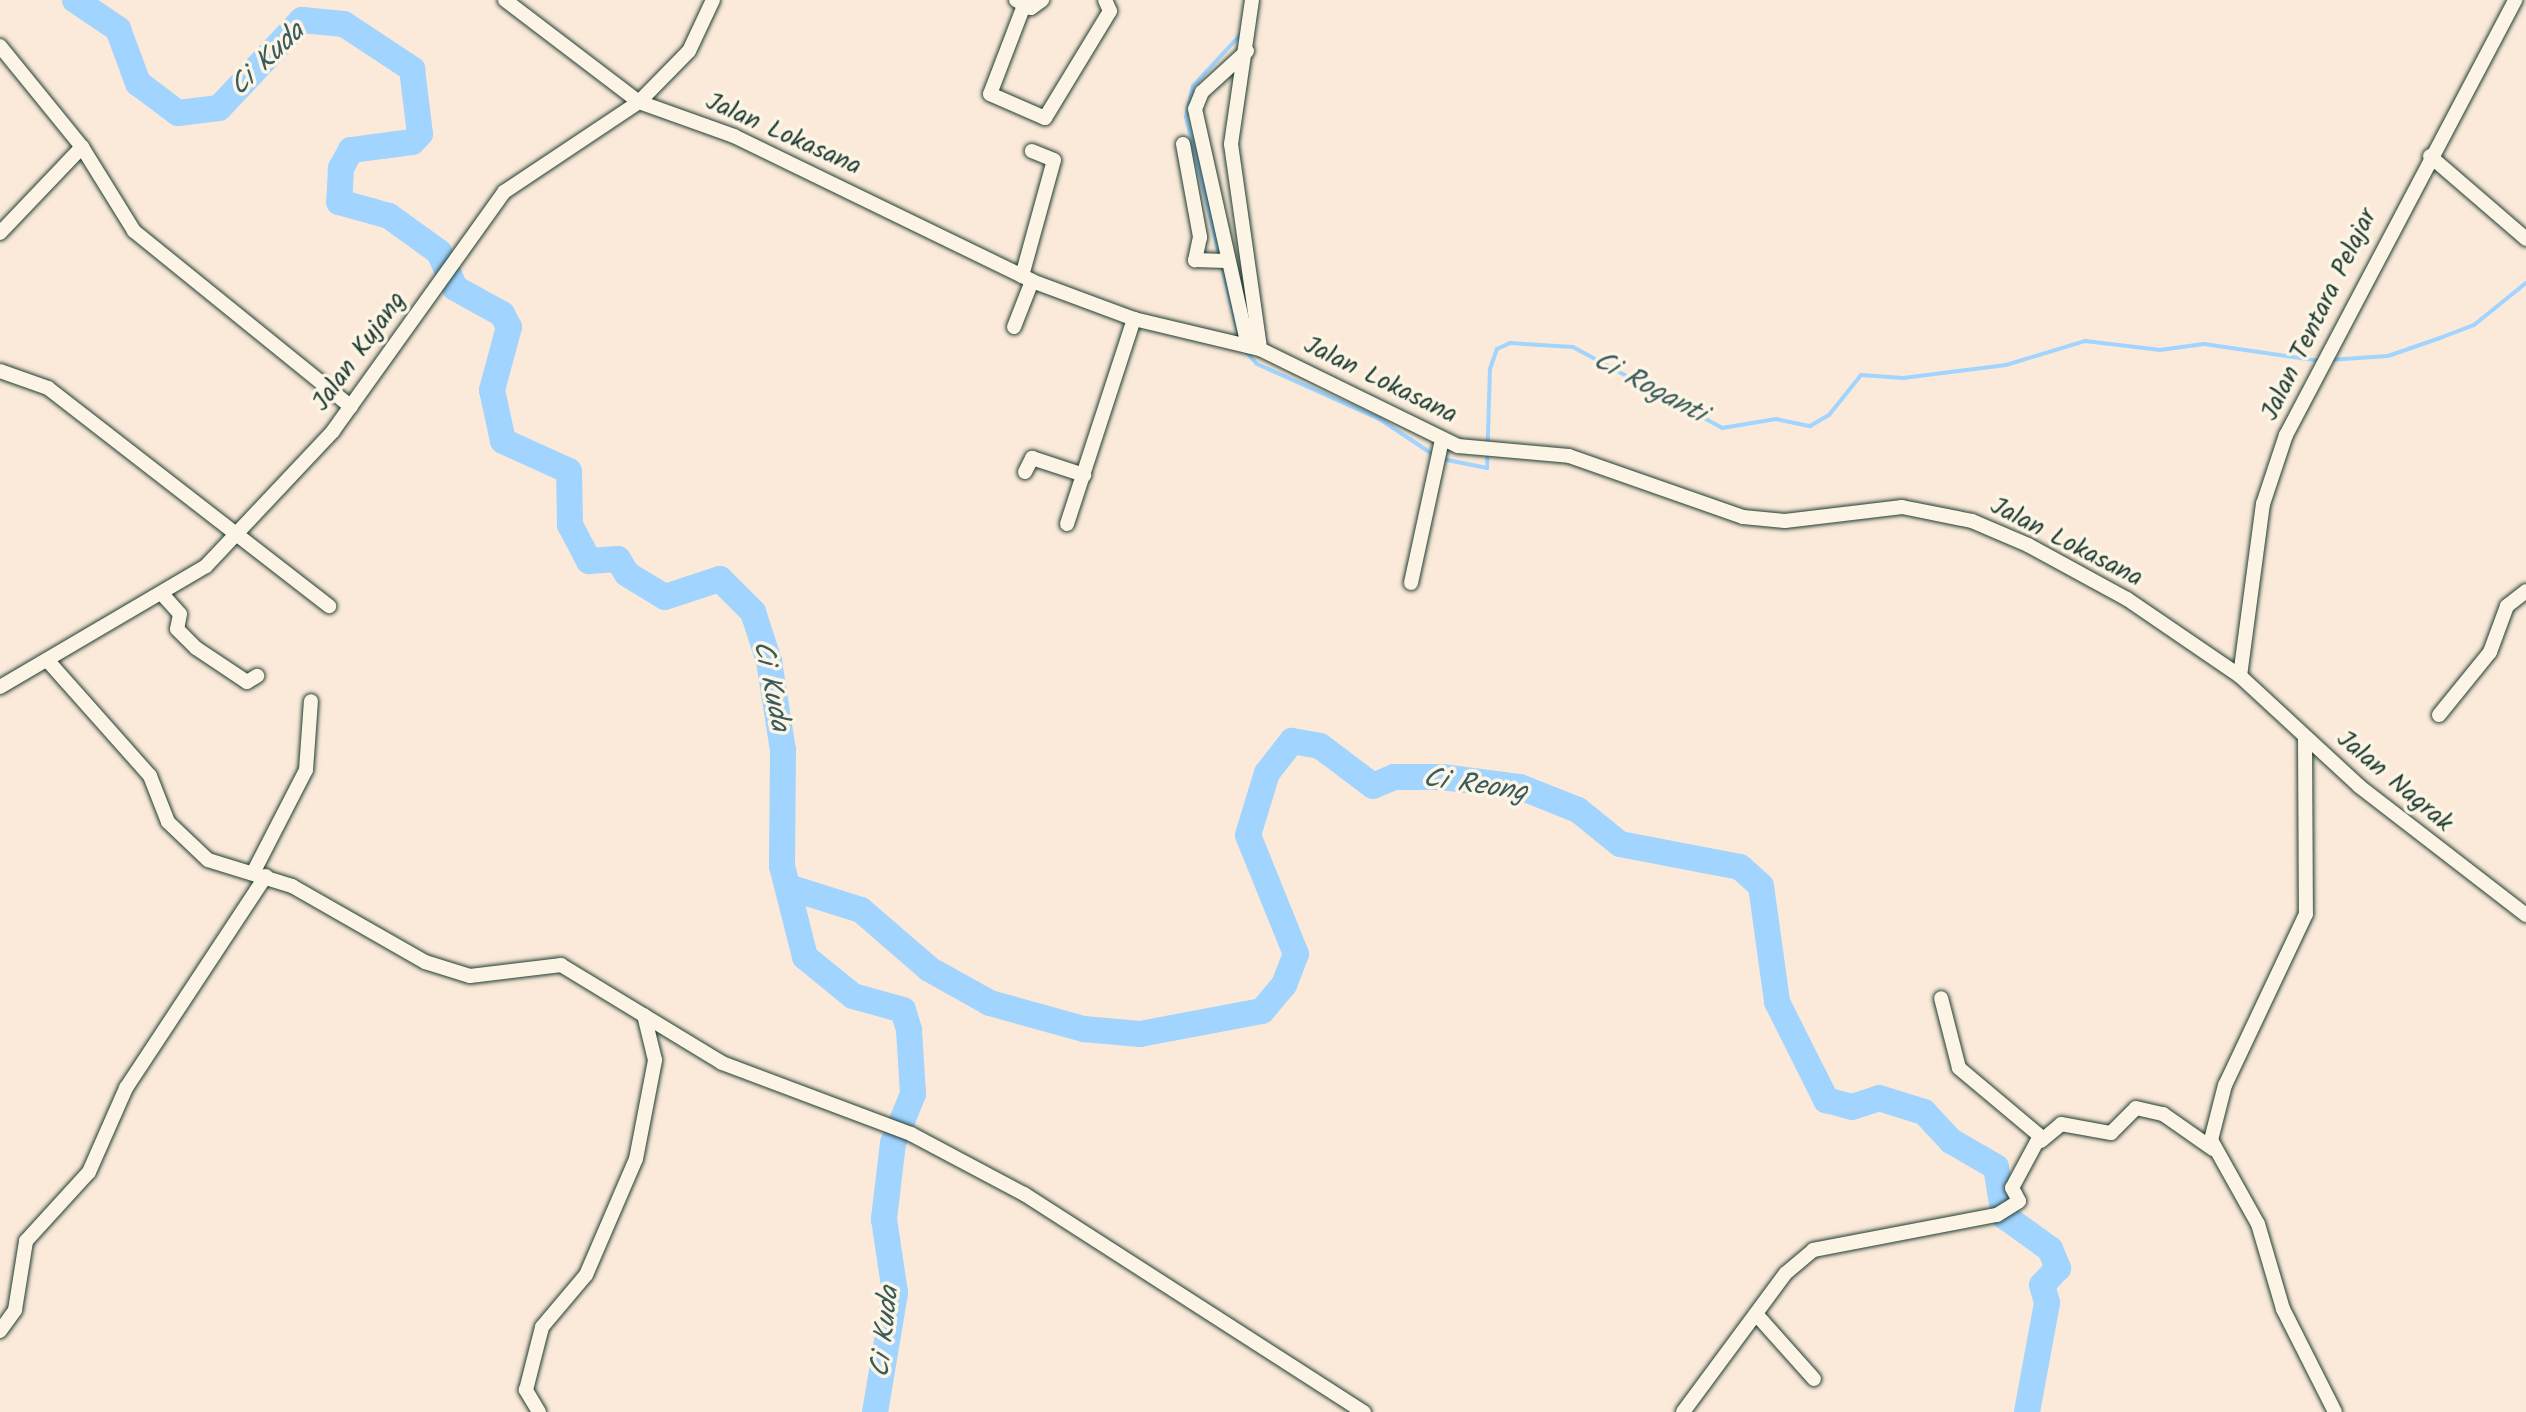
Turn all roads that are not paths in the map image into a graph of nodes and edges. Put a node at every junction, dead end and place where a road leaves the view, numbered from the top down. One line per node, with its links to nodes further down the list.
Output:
1 (505, 0): 10 (street, Jalan Lokasana)
2 (713, 0): 10 (street, Jalan Kujang)
3 (1042, 0): 7 (street)
4 (1105, 0): 7 (street)
5 (1252, 0): 9 (street)
6 (2515, 0): 14 (street, Jalan Tentara Pelajar)
7 (1019, 4)
8 (0, 46): 11 (street)
9 (1247, 51): 12 (street); 21 (street)
10 (639, 102): 18 (street, Jalan Lokasana); 23 (street, Jalan Kujang)
11 (82, 147): 15 (street); 23 (street)
12 (1193, 149): 17 (street); 17 (street)
13 (1032, 151): 18 (street)
14 (2430, 156): 16 (street); 35 (street, Jalan Tentara Pelajar)
15 (0, 233)
16 (2526, 239)
17 (1219, 262): 21 (street)
18 (1027, 279): 19 (street, Jalan Lokasana); 20 (street)
19 (1134, 319): 21 (street, Jalan Lokasana); 26 (street)
20 (1014, 327)
21 (1247, 346): 24 (street, Jalan Lokasana)
22 (0, 371): 28 (street)
23 (351, 407): 28 (street, Jalan Kujang)
24 (1438, 453): 29 (street); 35 (street, Jalan Lokasana)
25 (1025, 472): 26 (street)
26 (1084, 475): 27 (street)
27 (1067, 524)
28 (238, 529): 31 (street, Jalan Kujang); 32 (street)
29 (1411, 583)
30 (2526, 591): 38 (street)
31 (163, 595): 33 (street, Jalan Kujang); 34 (street)
32 (329, 606)
33 (48, 661): 36 (street, Jalan Kujang); 40 (street)
34 (257, 676)
35 (2240, 676): 39 (street, Jalan Nagrak)
36 (0, 687)
37 (311, 701): 40 (street)
38 (2439, 715)
39 (2305, 737): 41 (street, Jalan Nagrak); 45 (street)
40 (259, 875): 43 (street); 47 (street)
41 (2526, 915)
42 (1941, 998): 44 (street)
43 (644, 1015): 49 (street); 50 (street)
44 (2041, 1141): 45 (street); 46 (street)
45 (2213, 1149): 52 (street)
46 (1756, 1314): 48 (street); 51 (street)
47 (0, 1331)
48 (1814, 1379)
49 (539, 1412)
50 (1364, 1412)
51 (1683, 1412)
52 (2335, 1412)

